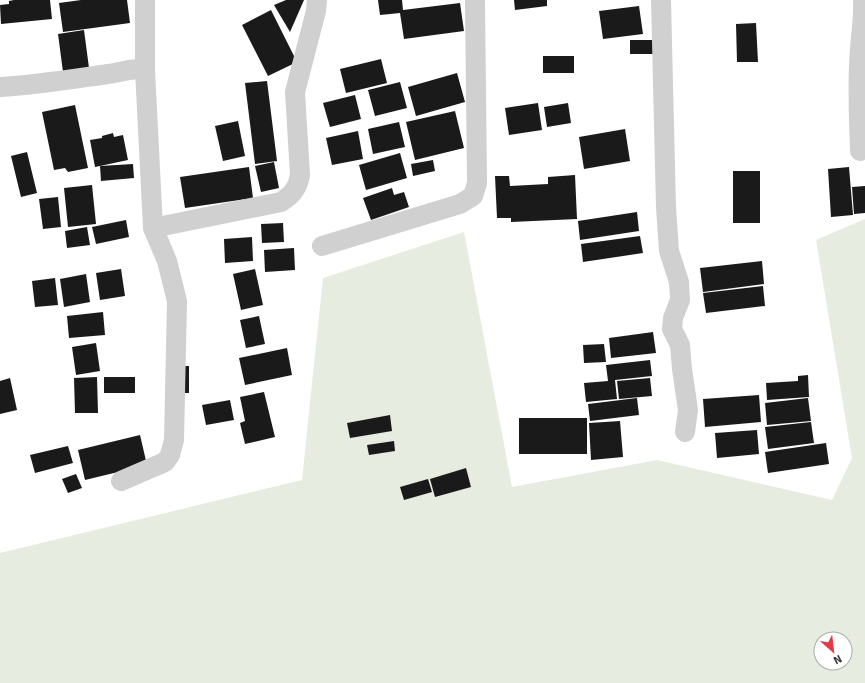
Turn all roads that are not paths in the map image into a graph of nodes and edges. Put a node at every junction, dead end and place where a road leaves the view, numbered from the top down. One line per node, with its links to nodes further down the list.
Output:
1 (145, 0): 6 (street)
2 (317, 0): 9 (street)
3 (475, 0): 10 (street)
4 (661, 0): 11 (street)
5 (863, 0): 8 (street)
6 (145, 70): 7 (street); 9 (street)
7 (0, 87)
8 (860, 151)
9 (153, 228): 12 (street)
10 (322, 246)
11 (685, 432)
12 (121, 481)

